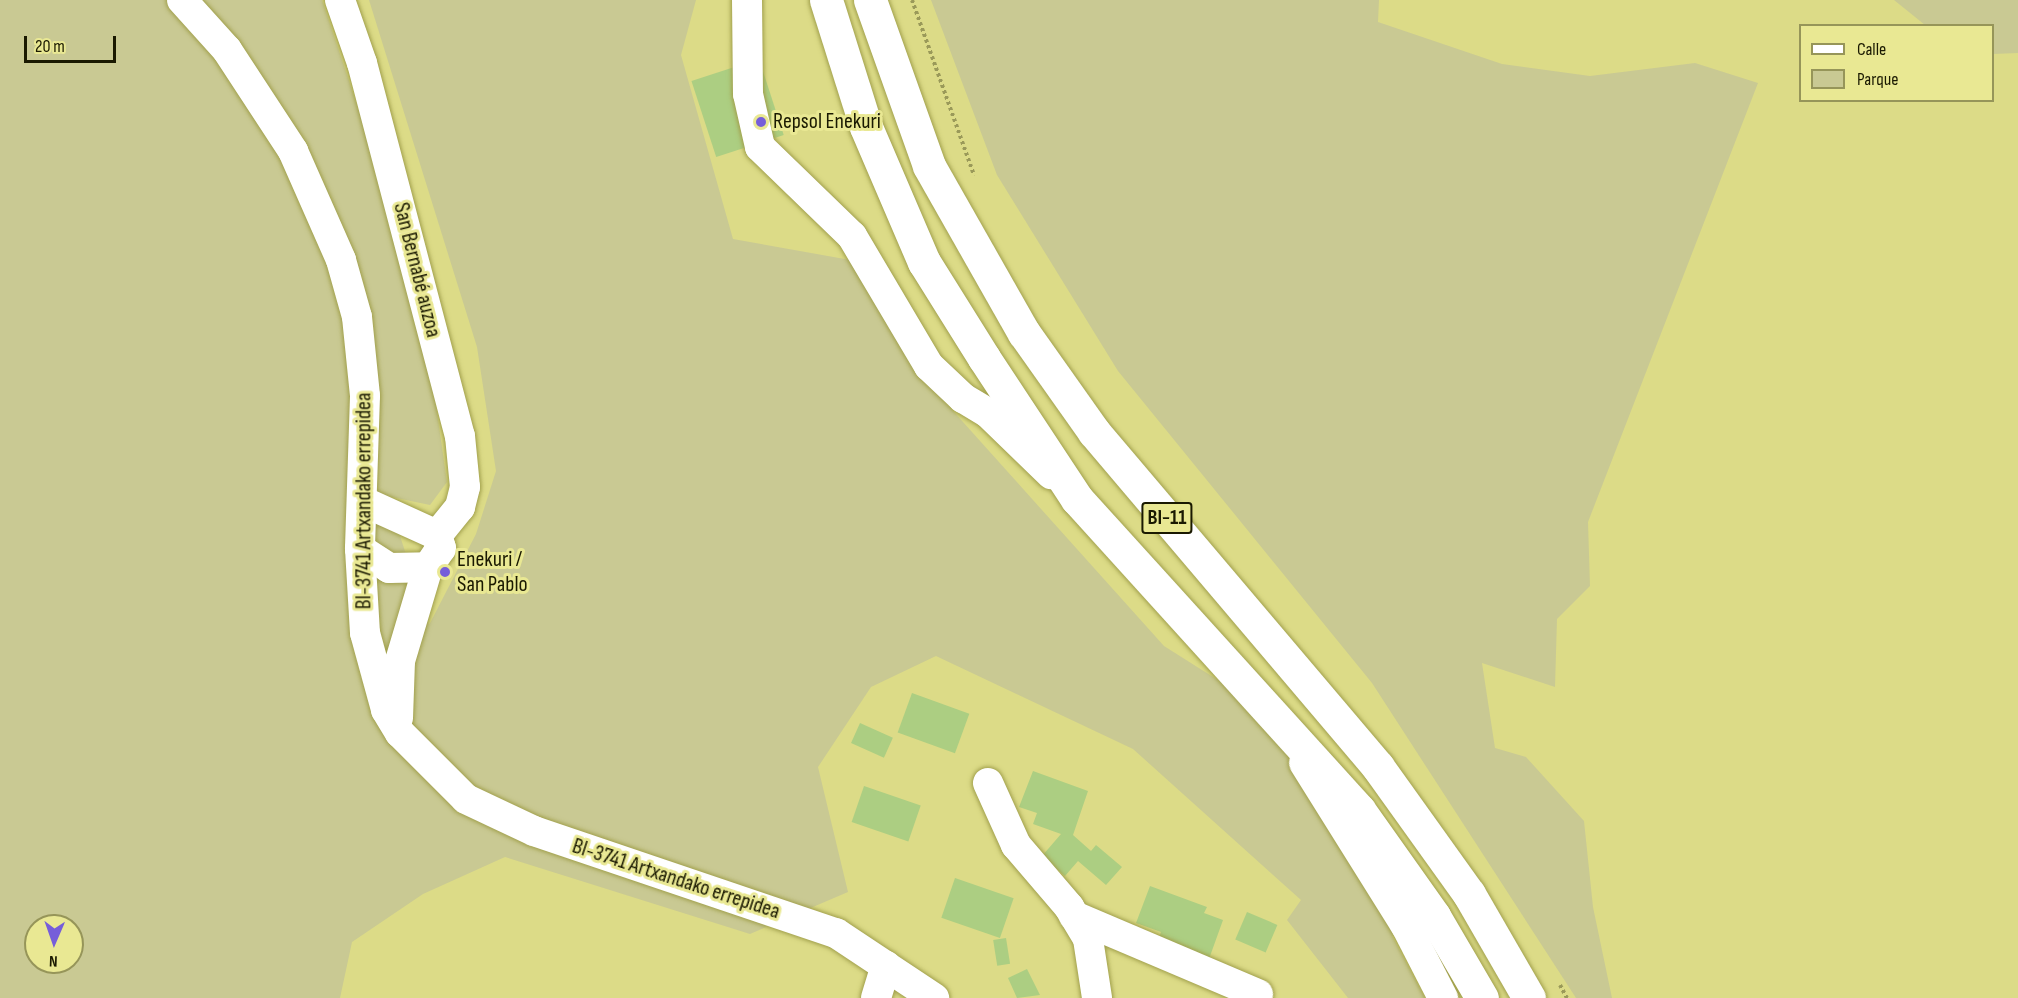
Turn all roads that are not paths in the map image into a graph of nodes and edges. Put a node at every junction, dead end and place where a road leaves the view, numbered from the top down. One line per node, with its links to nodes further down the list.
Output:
1 (182, 0): 9 (street, BI-3741 Artxandako errepidea)
2 (340, 0): 11 (street, San Bernabé auzoa)
3 (747, 0): 8 (street)
4 (826, 0): 8 (main road, BI-11)
5 (870, 0): 7 (main road, BI-11)
6 (888, 0): 7 (street)
7 (897, 84): 25 (main road, BI-11)
8 (1077, 500): 14 (main road, BI-11)
9 (362, 501): 10 (street); 12 (street, BI-3741 Artxandako errepidea)
10 (406, 524): 11 (street); 12 (street)
11 (437, 535): 13 (street)
12 (360, 549): 13 (street); 15 (street, BI-3741 Artxandako errepidea)
13 (428, 567): 15 (street)
14 (1273, 715): 23 (street); 24 (main road, BI-11)
15 (400, 733): 18 (street, BI-3741 Artxandako errepidea)
16 (988, 783): 17 (street)
17 (1074, 916): 19 (street); 22 (street)
18 (886, 965): 20 (street); 21 (street, BI-3741 Artxandako errepidea)
19 (1258, 994)
20 (876, 998)
21 (934, 998)
22 (1097, 998)
23 (1443, 998)
24 (1482, 998)
25 (1529, 998)

